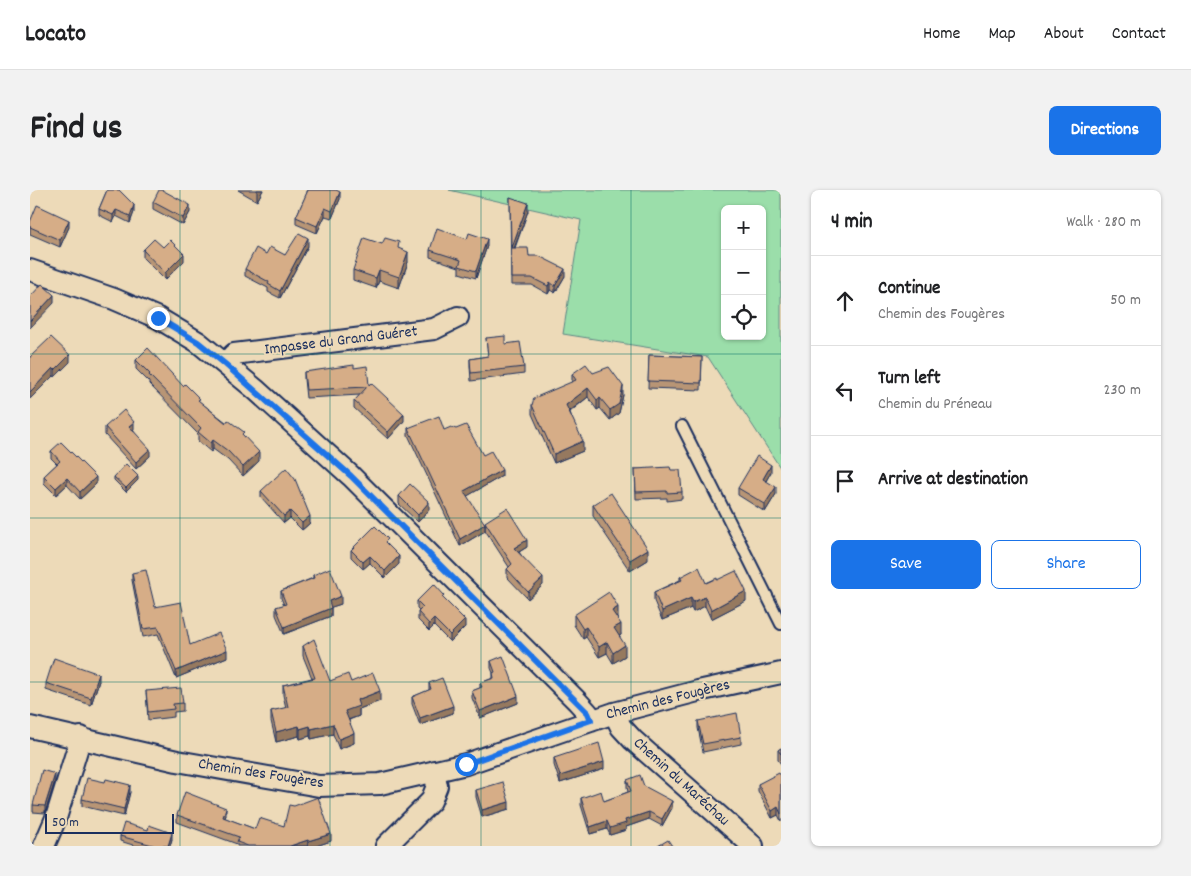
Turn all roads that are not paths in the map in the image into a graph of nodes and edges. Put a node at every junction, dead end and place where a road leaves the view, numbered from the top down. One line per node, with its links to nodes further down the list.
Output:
1 (30, 270): 3 (street)
2 (458, 317): 3 (street, Impasse du Grand Guéret)
3 (225, 364): 8 (street)
4 (682, 426): 5 (lane)
5 (781, 624)
6 (781, 673): 7 (street, Chemin des Fougères)
7 (614, 713): 8 (street, Chemin des Fougères); 14 (street, Chemin du Maréchau)
8 (591, 720): 11 (street, Chemin des Fougères)
9 (30, 727): 10 (street, Chemin des Fougères)
10 (81, 737): 11 (street, Chemin des Fougères); 12 (street)
11 (434, 771): 13 (street)
12 (44, 846)
13 (386, 846)
14 (753, 846)

